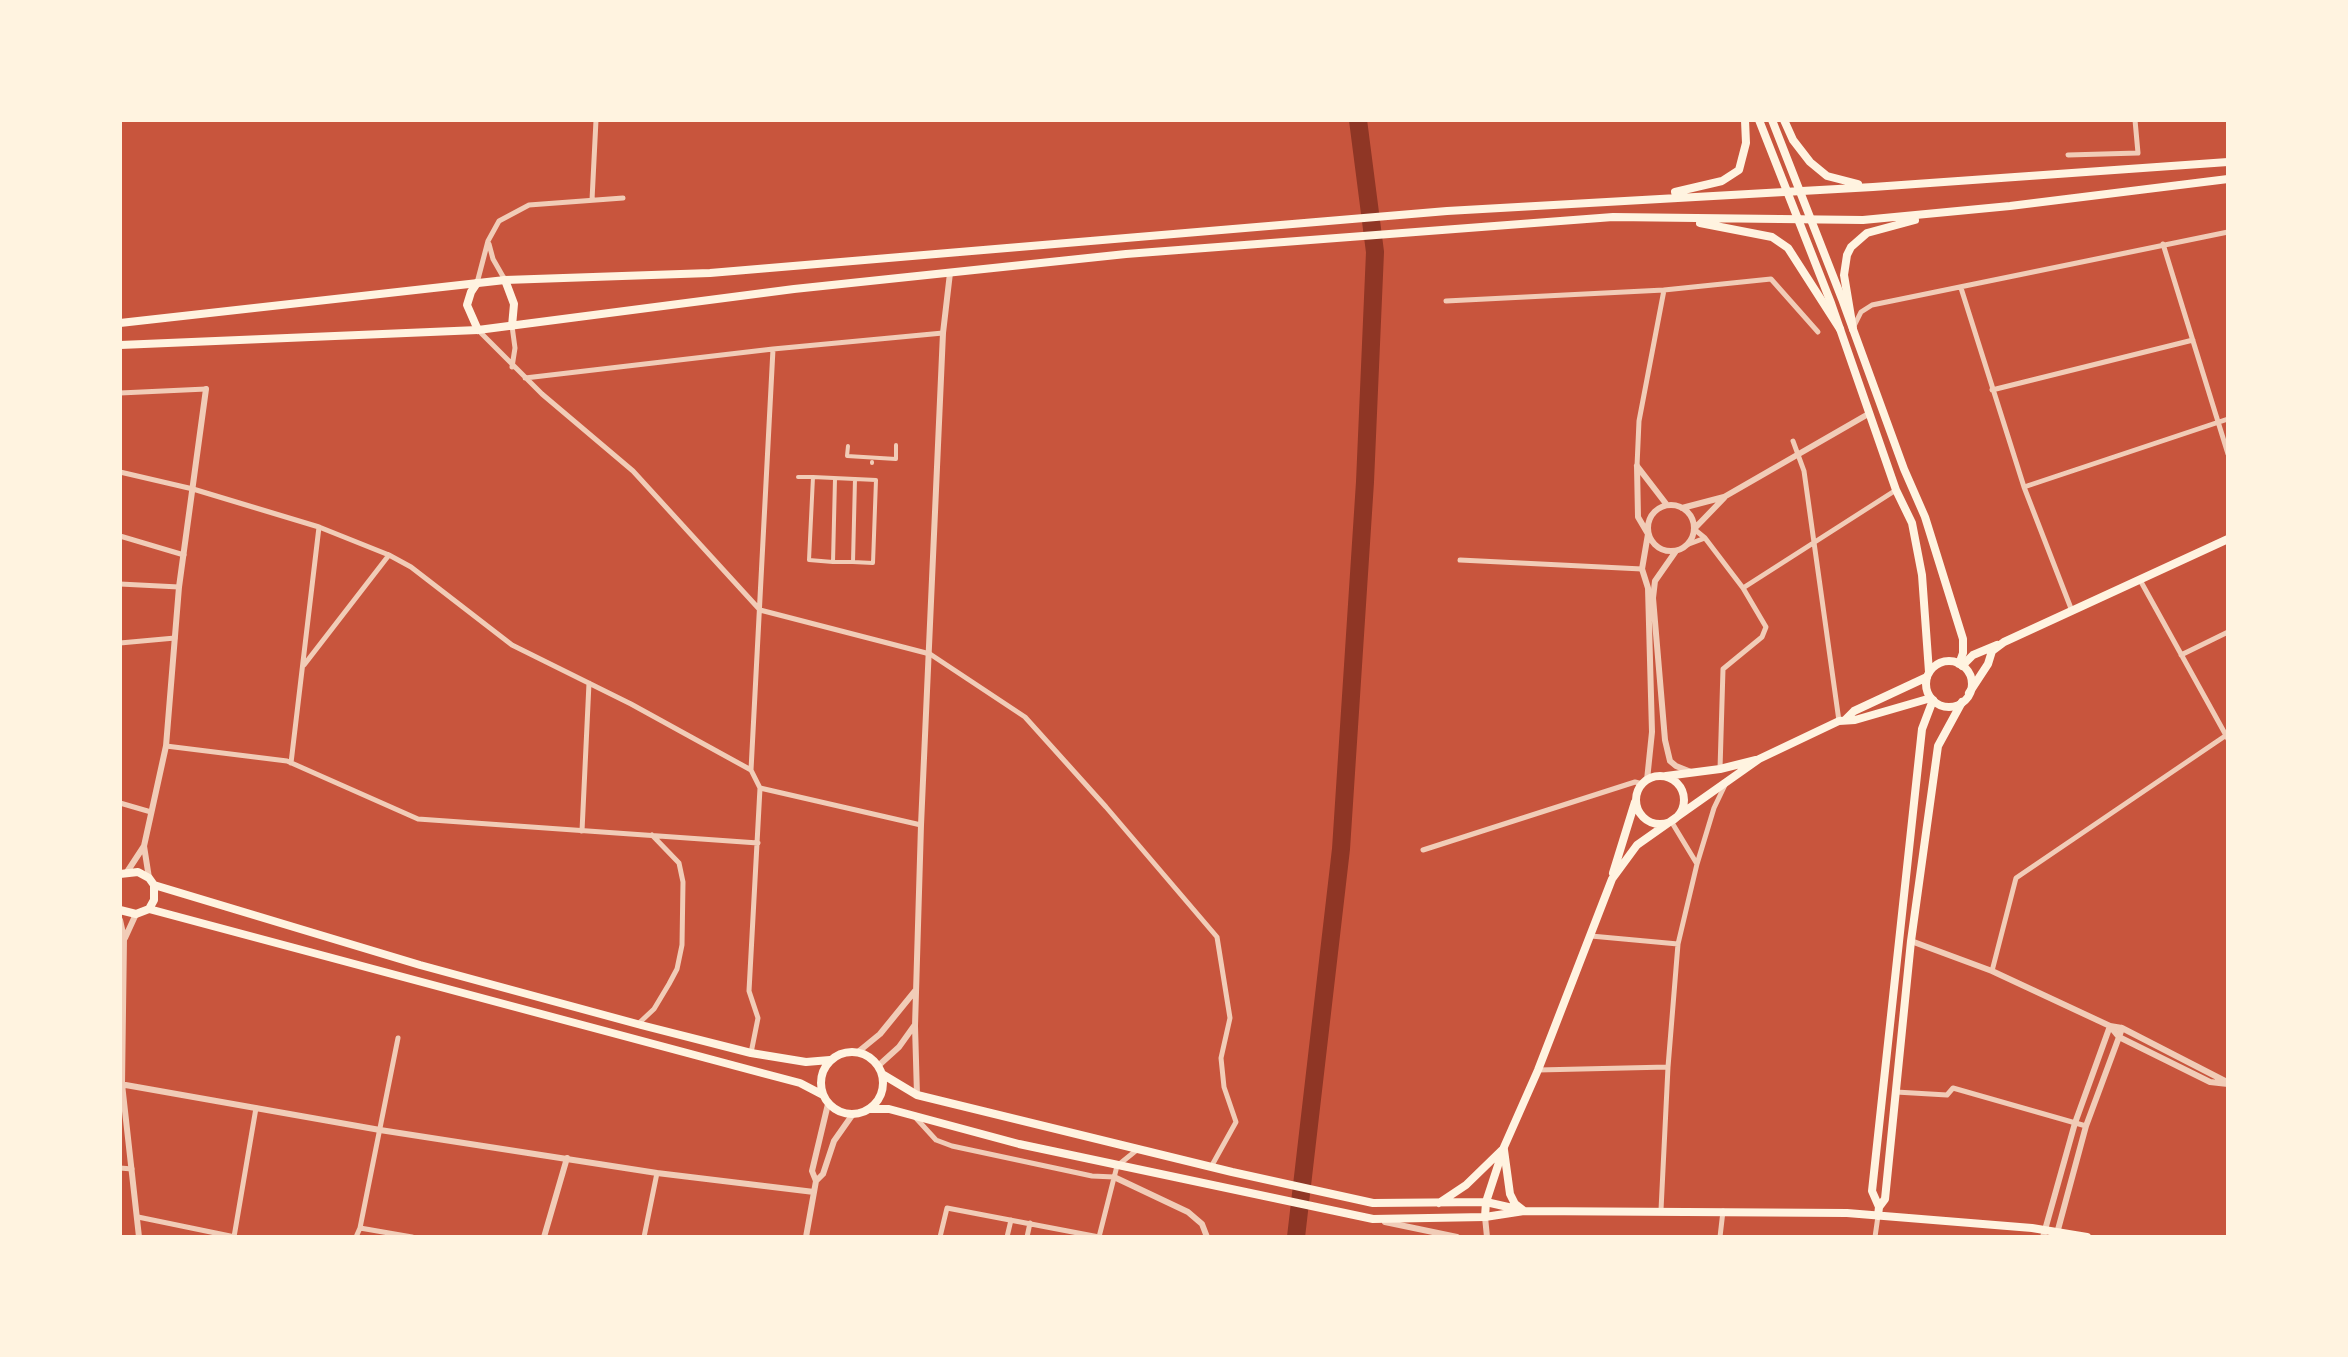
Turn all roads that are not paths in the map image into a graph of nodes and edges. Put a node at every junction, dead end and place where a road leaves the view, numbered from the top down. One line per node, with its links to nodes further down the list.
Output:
1 (597, 120): 13 (street)
2 (1744, 120): 12 (main road)
3 (1759, 120): 27 (main road)
4 (1772, 120): 28 (main road)
5 (1784, 120): 10 (main road)
6 (2135, 120): 7 (street)
7 (2068, 155)
8 (2228, 162): 10 (main road)
9 (2228, 179): 14 (main road)
10 (1873, 187): 12 (main road)
11 (623, 198): 13 (street)
12 (1649, 198): 20 (main road)
13 (592, 200): 17 (street)
14 (1940, 213): 15 (main road); 28 (main road)
15 (1679, 219): 19 (main road); 27 (main road)
16 (2228, 232): 18 (street)
17 (488, 241): 20 (street); 21 (street)
18 (2163, 244): 22 (street); 32 (street)
19 (950, 273): 26 (main road); 31 (street)
20 (505, 280): 21 (main road); 26 (main road)
21 (477, 283): 25 (main road); 29 (main road)
22 (1961, 288): 28 (street); 38 (street)
23 (1664, 290): 24 (street); 30 (street); 48 (street)
24 (1446, 301)
25 (120, 323)
26 (512, 326): 29 (main road); 35 (street)
27 (1840, 329): 40 (main road)
28 (1853, 329): 87 (main road)
29 (478, 330): 33 (main road); 35 (street)
30 (1818, 332)
31 (943, 333): 34 (street); 85 (street)
32 (2193, 340): 38 (street); 42 (street)
33 (120, 345)
34 (773, 349): 36 (street); 79 (street)
35 (512, 367): 36 (street)
36 (525, 378): 79 (street)
37 (206, 389): 39 (street); 55 (street)
38 (1992, 390): 54 (street)
39 (120, 393)
40 (1870, 413): 46 (street); 56 (main road)
41 (2228, 419): 42 (street)
42 (2218, 423): 47 (street); 54 (street)
43 (1793, 441): 46 (street)
44 (896, 445): 45 (street)
45 (848, 446)
46 (1799, 454): 57 (street); 66 (street)
47 (2228, 454)
48 (1637, 466): 58 (street); 62 (street)
49 (120, 472): 55 (street)
50 (798, 477): 51 (street)
51 (813, 477): 52 (street); 72 (street)
52 (835, 478): 53 (street); 72 (street)
53 (855, 479): 73 (street); 73 (street)
54 (2024, 487): 80 (street)
55 (193, 489): 60 (street); 69 (street)
56 (1896, 490): 66 (street); 89 (main road)
57 (1724, 497): 59 (street); 61 (street)
58 (1666, 505): 59 (street); 62 (street)
59 (1682, 508): 61 (street)
60 (319, 527): 70 (street); 88 (street)
61 (1694, 529): 64 (street); 67 (street)
62 (1648, 534): 68 (street); 74 (street)
63 (120, 536): 69 (street)
64 (1705, 538): 67 (street); 78 (street)
65 (2228, 539): 75 (main road)
66 (1814, 542): 78 (street); 94 (street)
67 (1689, 544): 68 (street)
68 (1676, 551): 101 (street)
69 (183, 555): 77 (street)
70 (389, 555): 88 (street); 90 (street)
71 (1460, 560): 74 (street)
72 (833, 562): 73 (street)
73 (853, 562)
74 (1642, 569): 103 (street)
75 (2140, 580): 80 (main road); 86 (street)
76 (120, 584): 77 (street)
77 (179, 587): 82 (street)
78 (1743, 588): 99 (street)
79 (760, 610): 85 (street); 100 (street)
80 (2072, 611): 83 (main road)
81 (2228, 632): 86 (street)
82 (175, 638): 84 (street); 96 (street)
83 (2004, 642): 87 (main road); 91 (main road)
84 (120, 643)
85 (930, 654): 110 (street); 159 (street)
86 (2181, 655): 95 (street)
87 (1961, 665): 89 (main road); 91 (main road)
88 (303, 666): 98 (street)
89 (1928, 675): 92 (main road); 94 (main road)
90 (589, 683): 100 (street); 111 (street)
91 (1970, 693): 93 (main road)
92 (1932, 699): 93 (main road); 94 (main road); 168 (main road)
93 (1962, 702): 126 (main road)
94 (1843, 720): 97 (main road)
95 (2227, 736): 128 (street)
96 (166, 746): 98 (street); 108 (street)
97 (1760, 759): 99 (main road); 104 (main road)
98 (291, 763): 111 (street)
99 (1720, 769): 101 (main road)
100 (751, 770): 105 (street)
101 (1695, 773): 102 (main road)
102 (1660, 777): 103 (main road); 109 (main road)
103 (1645, 782): 106 (main road); 115 (street)
104 (1725, 785): 109 (main road); 116 (street)
105 (760, 788): 110 (street); 113 (street)
106 (1636, 801): 109 (main road); 118 (main road)
107 (120, 803): 108 (street)
108 (151, 812): 114 (street)
109 (1671, 821): 116 (street); 118 (main road)
110 (921, 825): 129 (street)
111 (582, 831): 112 (street)
112 (652, 836): 113 (street); 130 (street)
113 (758, 843): 137 (street)
114 (144, 846): 117 (street); 119 (street)
115 (1423, 850)
116 (1697, 864): 127 (street)
117 (124, 873): 119 (main road)
118 (1612, 879): 124 (main road)
119 (152, 881): 120 (main road); 130 (main road)
120 (149, 909): 122 (main road); 145 (main road)
121 (120, 910): 122 (main road)
122 (136, 914): 125 (street)
123 (120, 920): 125 (street)
124 (1591, 936): 127 (street); 141 (main road)
125 (122, 938): 143 (street)
126 (1911, 941): 128 (street); 144 (main road)
127 (1678, 944): 139 (street)
128 (1992, 971): 132 (street)
129 (916, 991): 131 (street); 136 (street)
130 (638, 1024): 137 (main road)
131 (915, 1026): 140 (street); 146 (street)
132 (2110, 1026): 133 (street); 134 (street); 152 (street)
133 (2122, 1028): 134 (street); 142 (street)
134 (2119, 1037): 142 (street); 153 (street)
135 (398, 1038): 154 (street)
136 (858, 1052): 138 (main road); 140 (main road)
137 (750, 1053): 138 (main road)
138 (830, 1060): 145 (main road)
139 (1668, 1067): 141 (street); 169 (street)
140 (880, 1070): 146 (main road); 149 (main road)
141 (1539, 1071): 155 (main road)
142 (2228, 1083)
143 (121, 1084): 148 (street); 161 (street)
144 (1896, 1092): 152 (street); 168 (main road)
145 (823, 1095): 147 (main road)
146 (917, 1095): 156 (main road)
147 (828, 1104): 150 (main road); 164 (street)
148 (256, 1108): 154 (street); 182 (street)
149 (870, 1109): 150 (main road); 151 (main road)
150 (853, 1114): 164 (street)
151 (914, 1116): 158 (main road); 163 (street)
152 (2075, 1123): 153 (street); 179 (street)
153 (2086, 1126): 180 (street)
154 (380, 1130): 157 (street); 178 (street)
155 (1504, 1147): 166 (main road); 167 (main road); 171 (main road)
156 (1138, 1149): 158 (street); 159 (main road)
157 (567, 1158): 162 (street); 185 (street)
158 (1117, 1166): 163 (street); 175 (main road)
159 (1212, 1167): 167 (main road)
160 (120, 1168): 161 (street)
161 (132, 1170): 173 (street)
162 (657, 1173): 165 (street); 186 (street)
163 (1114, 1177): 191 (street); 192 (street)
164 (816, 1181): 165 (street)
165 (814, 1192): 187 (street)
166 (1486, 1202): 167 (main road); 171 (main road); 174 (main road)
167 (1437, 1204)
168 (1879, 1207): 172 (main road)
169 (1661, 1210): 170 (main road); 171 (main road)
170 (1723, 1210): 172 (main road); 195 (street)
171 (1524, 1211): 174 (main road)
172 (1878, 1216): 179 (main road); 196 (street)
173 (138, 1217): 181 (street); 182 (street)
174 (1485, 1217): 175 (main road); 194 (street)
175 (1373, 1219): 193 (street)
176 (1011, 1220): 177 (street); 188 (street); 189 (street)
177 (1030, 1223): 190 (street); 191 (street)
178 (360, 1228): 183 (street); 184 (street)
179 (2044, 1233): 180 (main road)
180 (2057, 1234): 197 (main road)
181 (139, 1237)
182 (234, 1237)
183 (356, 1237)
184 (412, 1237)
185 (544, 1237)
186 (644, 1237)
187 (806, 1237)
188 (940, 1237)
189 (1007, 1237)
190 (1027, 1237)
191 (1099, 1237)
192 (1207, 1237)
193 (1457, 1237)
194 (1487, 1237)
195 (1720, 1237)
196 (1875, 1237)
197 (2086, 1237)

